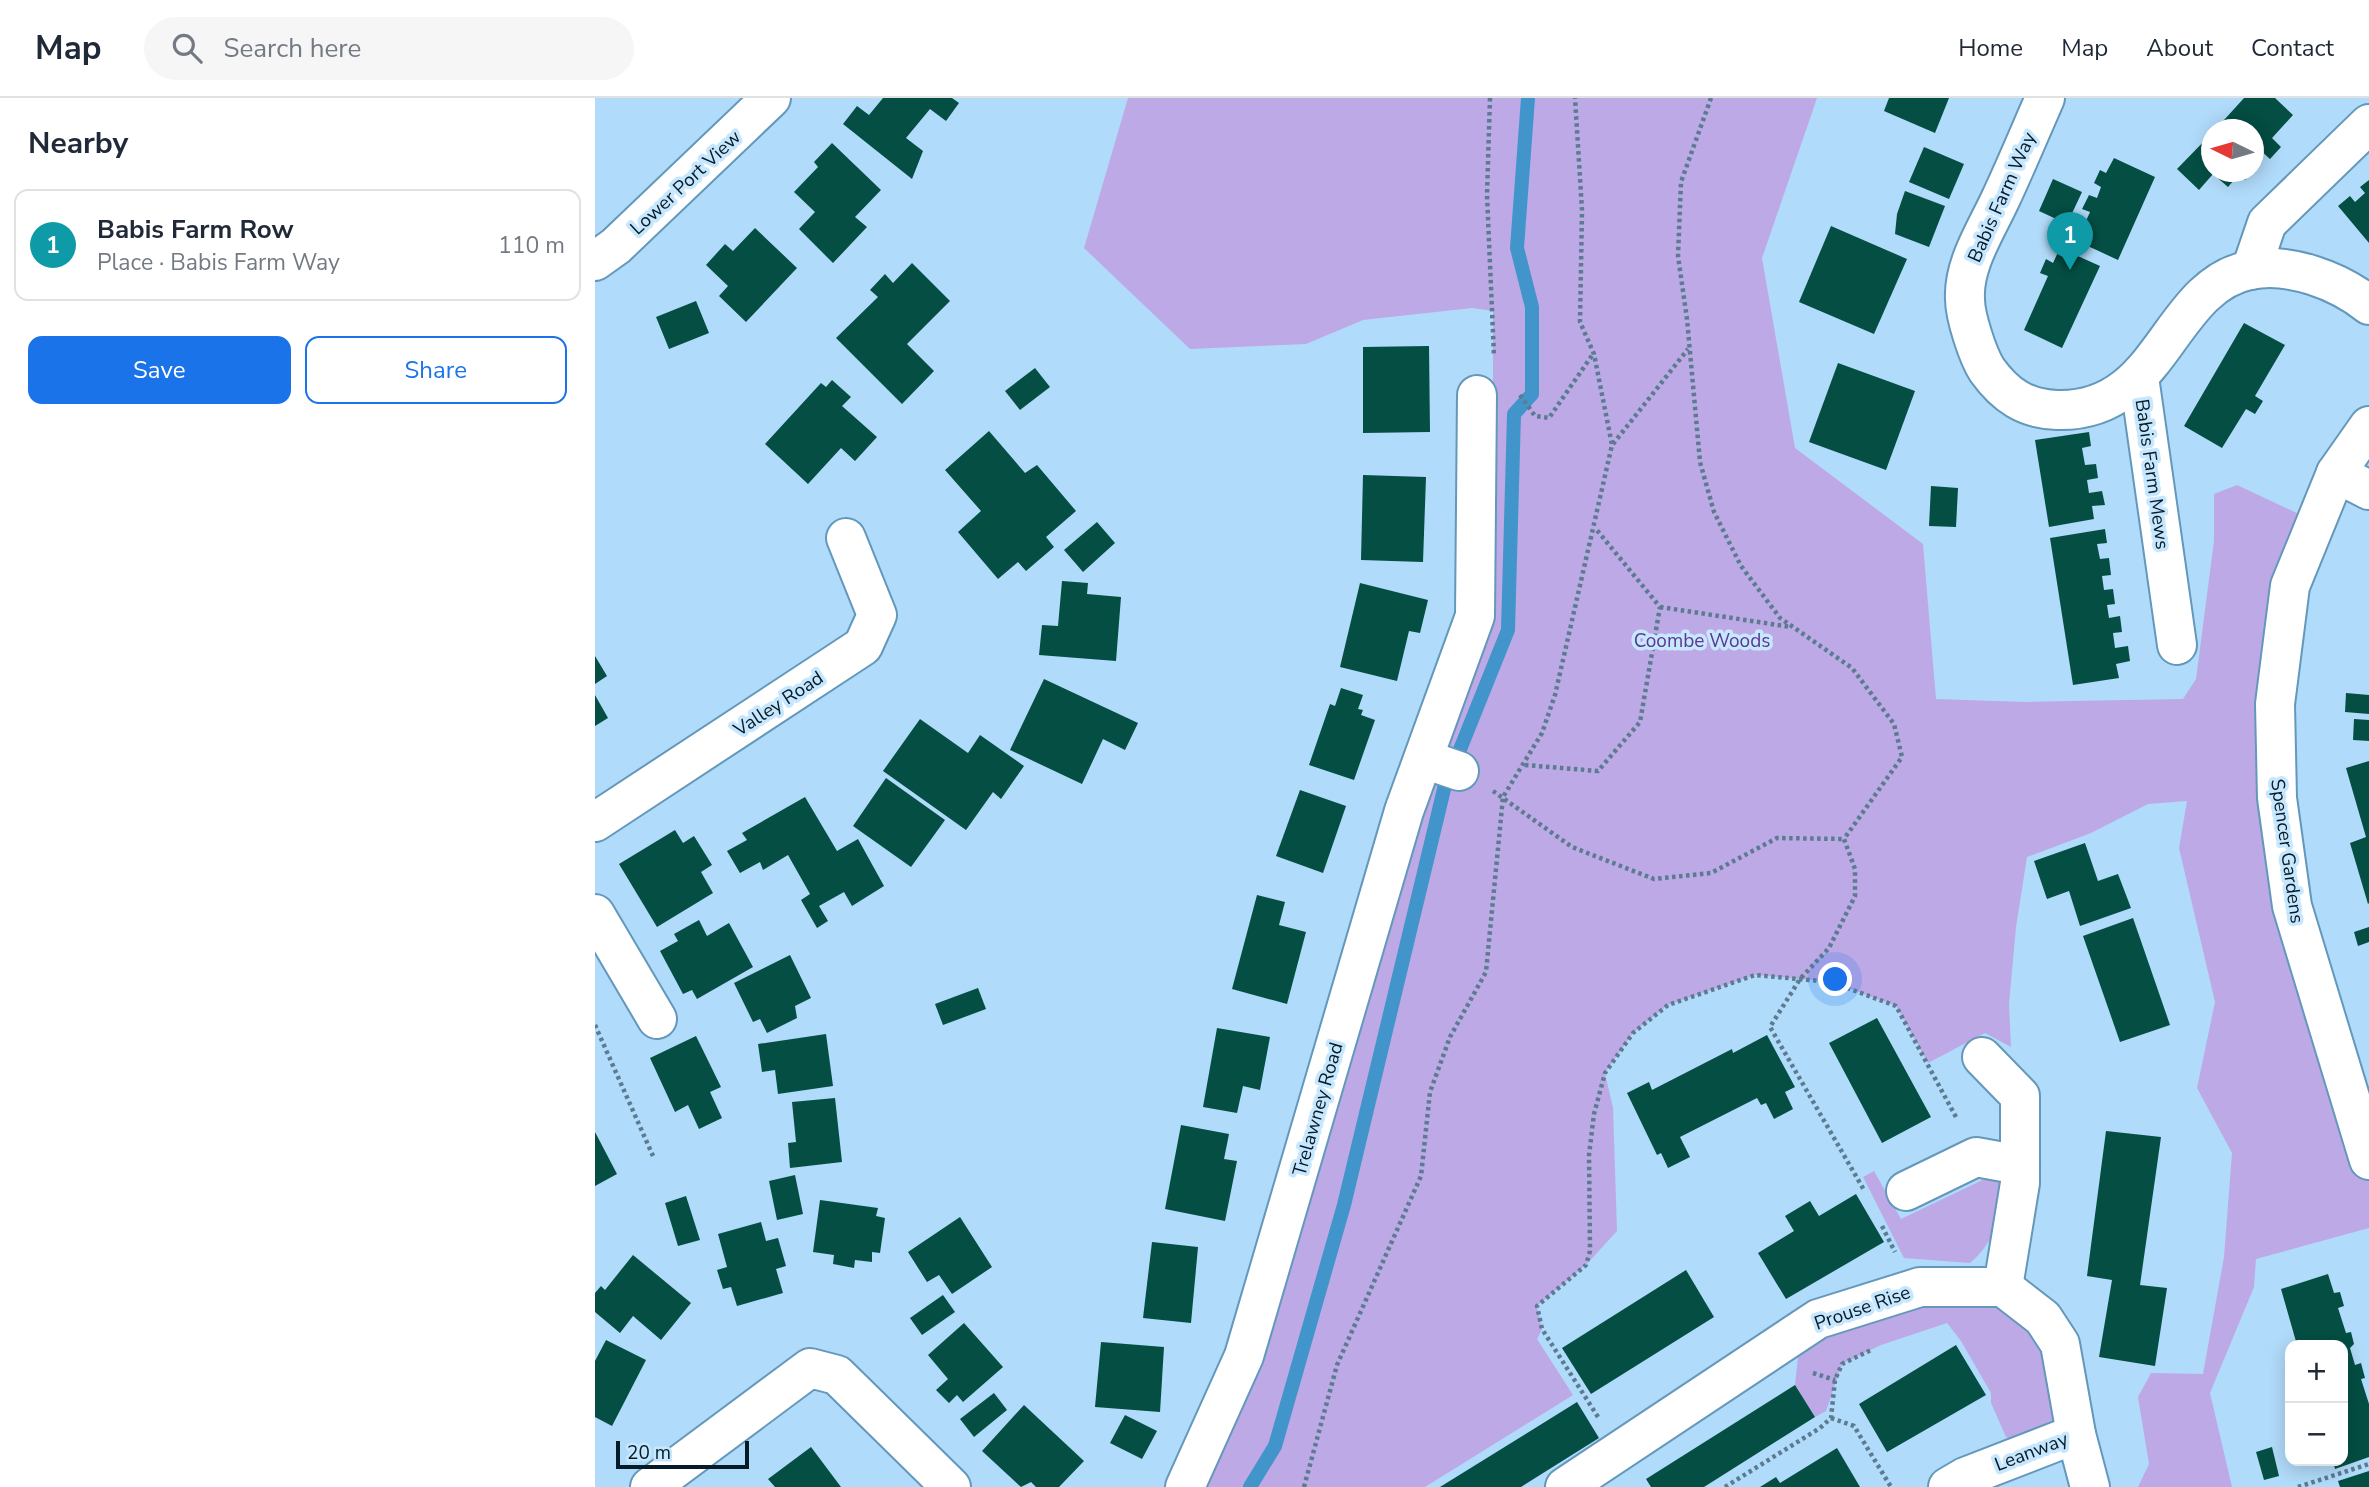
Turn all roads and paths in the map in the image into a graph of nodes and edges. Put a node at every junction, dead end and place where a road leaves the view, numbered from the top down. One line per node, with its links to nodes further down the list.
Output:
1 (771, 98): 6 (street, Lower Port View)
2 (1575, 98): 10 (path)
3 (1710, 98): 9 (path)
4 (2045, 98): 11 (street, Babis Farm Way)
5 (2369, 124): 7 (street)
6 (595, 261)
7 (2251, 270): 8 (street, Babis Farm Mews); 11 (street, Babis Farm Mews)
8 (2369, 305)
9 (1689, 348): 15 (path); 21 (path)
10 (1594, 354): 12 (path); 15 (path)
11 (2139, 377): 22 (street, Babis Farm Mews)
12 (1517, 391)
13 (1477, 394): 48 (street, Trelawney Road)
14 (2369, 425): 16 (street, Spencer Gardens)
15 (1612, 445): 18 (path)
16 (2336, 472): 17 (street); 34 (street, Spencer Gardens)
17 (2369, 490)
18 (1595, 528): 20 (path); 23 (path)
19 (846, 538): 25 (street, Valley Road)
20 (1660, 607): 21 (path); 23 (path)
21 (1794, 628): 26 (path)
22 (2177, 645)
23 (1525, 765): 49 (path)
24 (1522, 813): 26 (path)
25 (595, 822)
26 (1844, 839): 28 (path)
27 (595, 914): 29 (street)
28 (1800, 979): 33 (path); 37 (path); 44 (path)
29 (657, 1019)
30 (595, 1025): 32 (path)
31 (1983, 1057): 35 (street)
32 (653, 1156)
33 (1976, 1157): 35 (street); 36 (street)
34 (2369, 1160)
35 (2020, 1165): 40 (street)
36 (1906, 1191)
37 (1868, 1198)
38 (1880, 1223): 39 (path)
39 (1920, 1287): 40 (street, Prouse Rise); 44 (street, Prouse Rise)
40 (2003, 1287): 43 (street)
41 (1881, 1345): 42 (path)
42 (1831, 1418): 51 (path); 52 (path)
43 (2076, 1434): 53 (street, Leanway); 54 (street)
44 (1619, 1450): 50 (street, Prouse Rise)
45 (2369, 1464): 55 (path)
46 (650, 1487): 47 (street)
47 (951, 1487)
48 (1185, 1487)
49 (1304, 1487)
50 (1565, 1487)
51 (1725, 1487)
52 (1891, 1487)
53 (1948, 1487)
54 (2090, 1487)
55 (2298, 1487)

